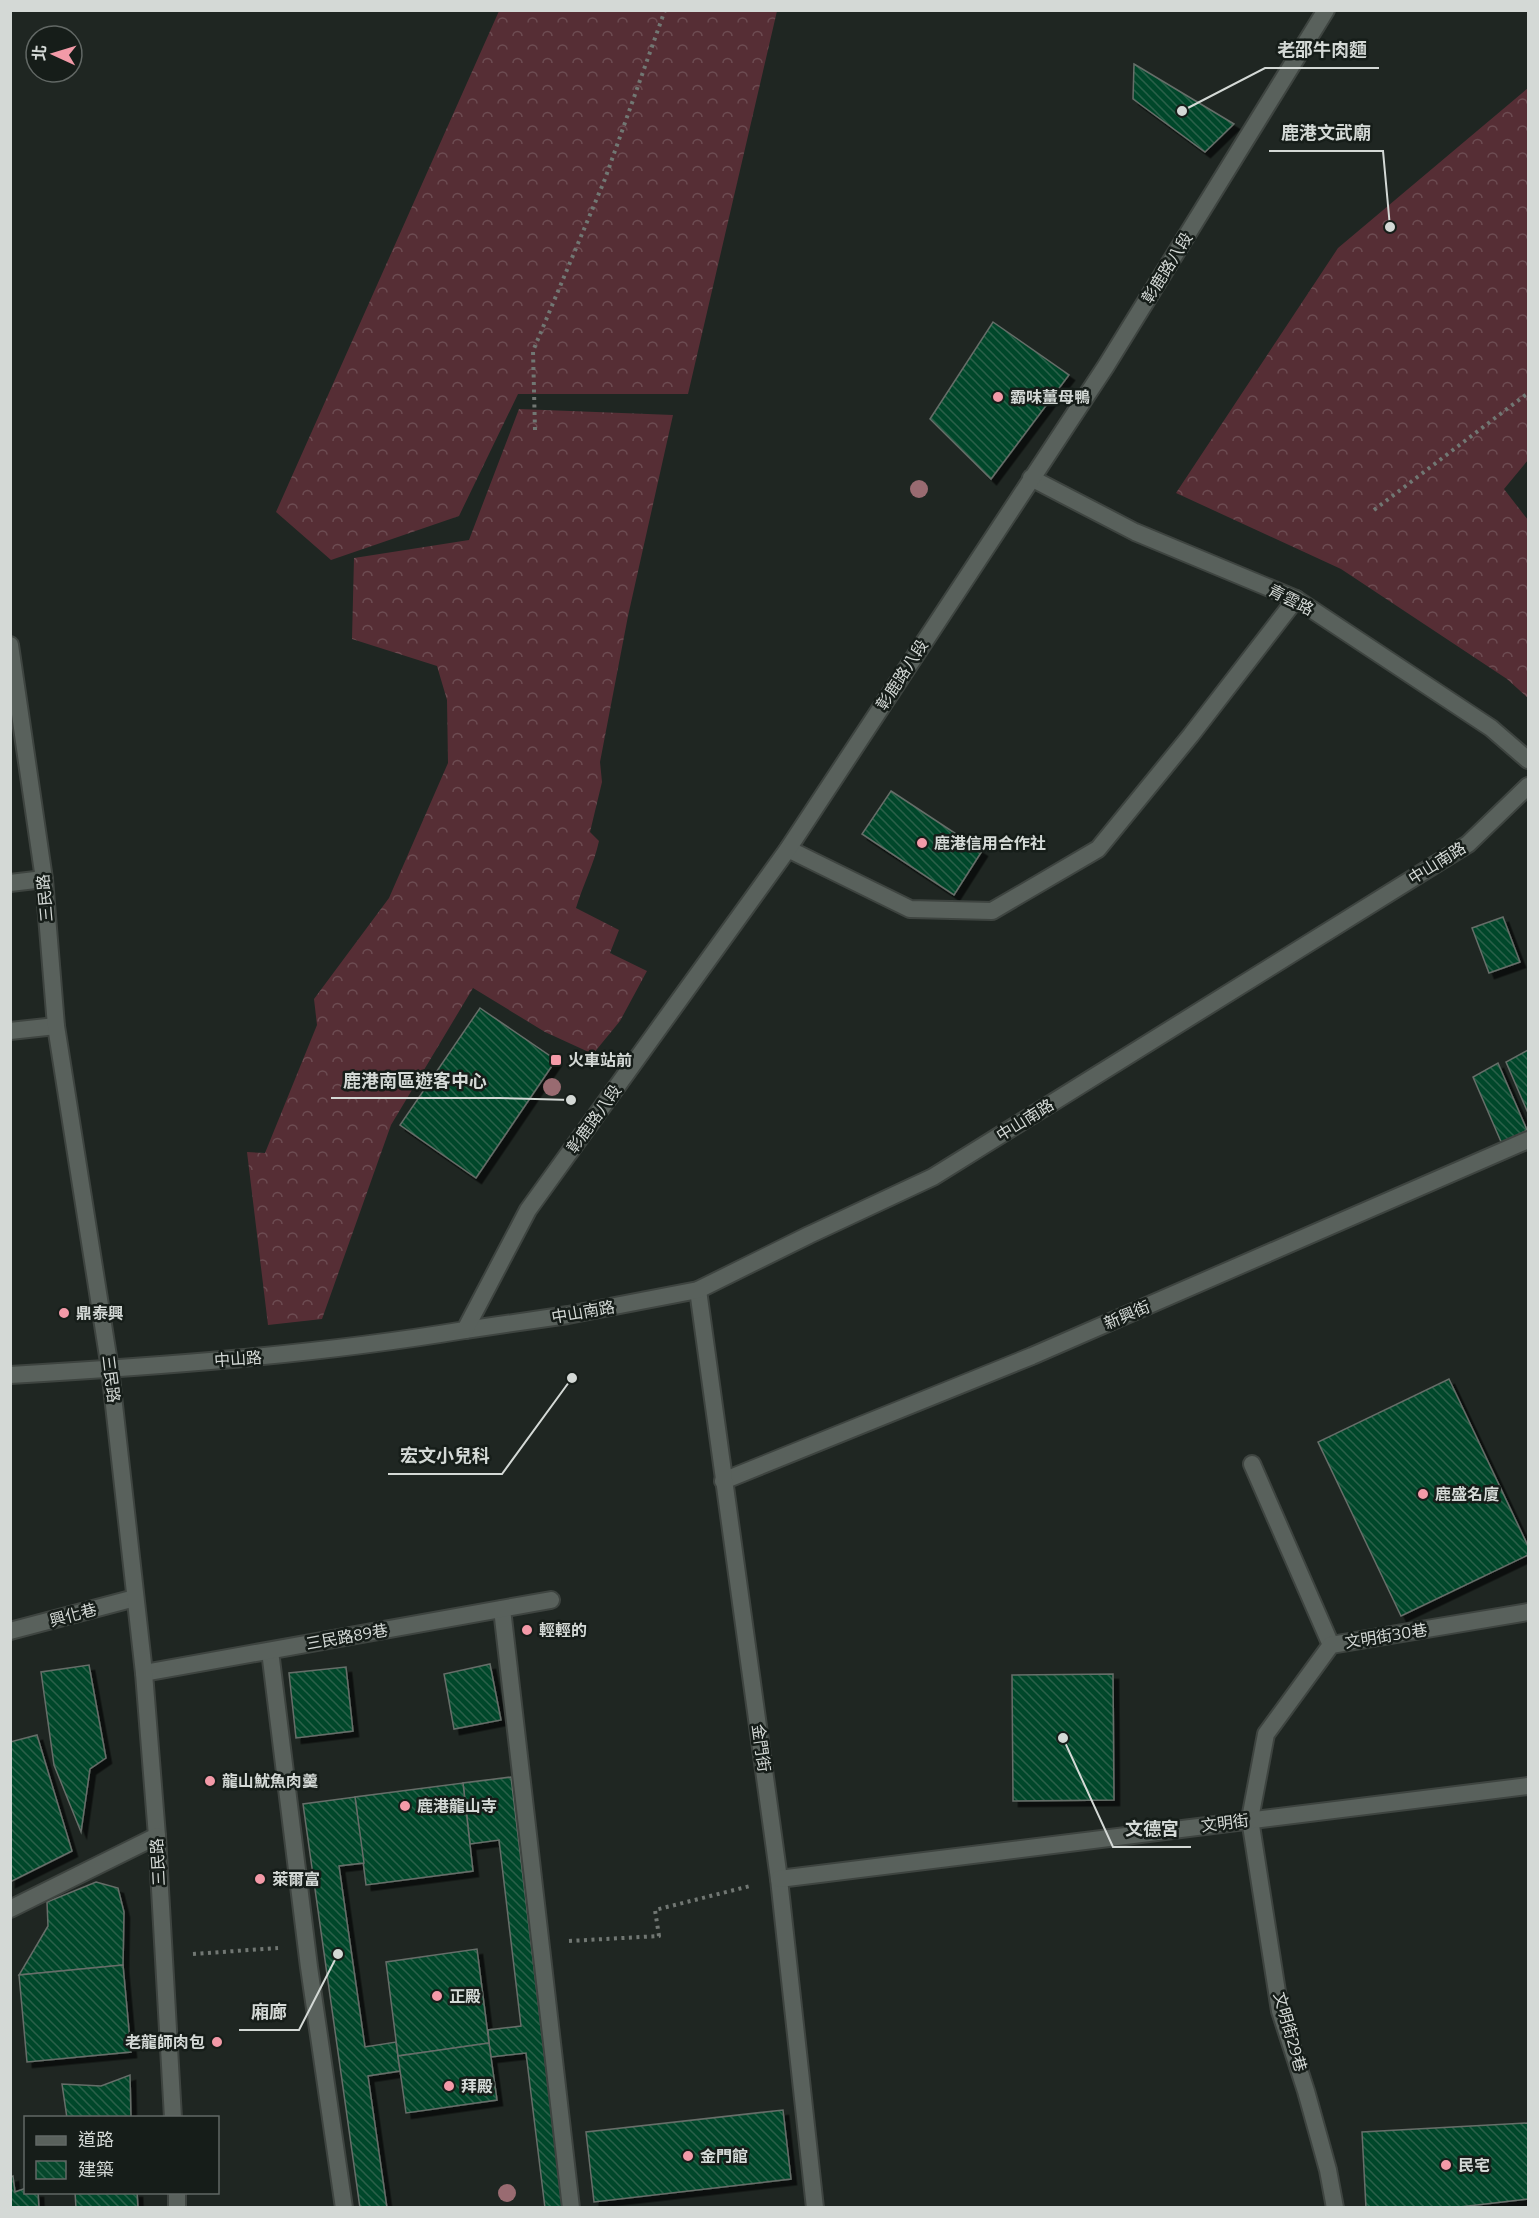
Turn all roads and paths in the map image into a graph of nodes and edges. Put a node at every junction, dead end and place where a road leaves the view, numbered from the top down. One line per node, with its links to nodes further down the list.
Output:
1 (664, 10): 4 (path)
2 (1326, 10): 5 (street, 彰鹿路八段)
3 (1528, 393): 6 (path)
4 (535, 430)
5 (1031, 478): 7 (street, 青雲路); 11 (street, 彰鹿路八段)
6 (1374, 510)
7 (1296, 599): 9 (street, 青雲路); 11 (street)
8 (10, 645): 12 (street, 三民路)
9 (1528, 760)
10 (1528, 786): 17 (street, 中山南路)
11 (788, 849): 18 (street, 彰鹿路八段)
12 (44, 879): 13 (street); 14 (street, 三民路)
13 (10, 883)
14 (56, 1026): 15 (street); 19 (street, 三民路)
15 (10, 1031)
16 (1528, 1140): 22 (street, 新興街)
17 (698, 1290): 18 (street, 中山南路); 22 (street, 金門街)
18 (465, 1330): 19 (street, 中山路)
19 (110, 1369): 20 (street, 中山路); 23 (street, 三民路)
20 (10, 1375)
21 (1252, 1464): 28 (street)
22 (723, 1480): 34 (street, 金門街)
23 (135, 1598): 27 (street, 興化巷); 30 (street, 三民路)
24 (551, 1600): 25 (street, 三民路89巷)
25 (502, 1610): 29 (street, 三民路89巷); 36 (street)
26 (1528, 1612): 28 (street, 文明街30巷)
27 (10, 1631)
28 (1331, 1645): 32 (street, 文明街30巷)
29 (270, 1651): 30 (street, 三民路89巷); 40 (street)
30 (144, 1673): 33 (street, 三民路)
31 (1528, 1786): 32 (street, 文明街)
32 (1250, 1819): 34 (street, 文明街); 43 (street, 文明街29巷)
33 (157, 1836): 35 (street); 39 (street, 三民路)
34 (780, 1879): 36 (path); 42 (street, 金門街)
35 (10, 1909)
36 (541, 1943): 41 (street)
37 (285, 1948): 38 (path)
38 (191, 1954)
39 (172, 2116)
40 (344, 2208)
41 (572, 2208)
42 (815, 2208)
43 (1335, 2208)

